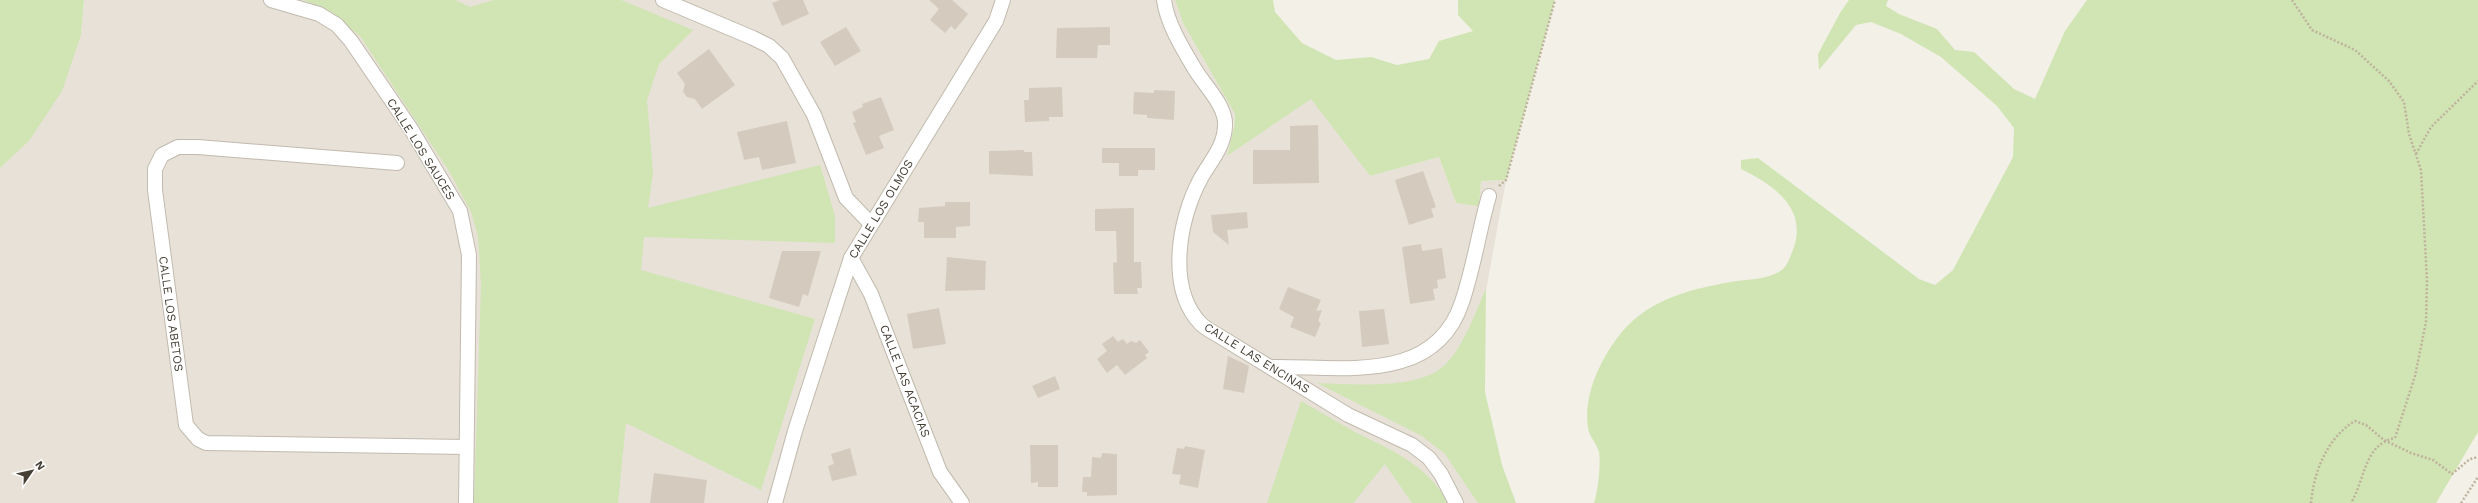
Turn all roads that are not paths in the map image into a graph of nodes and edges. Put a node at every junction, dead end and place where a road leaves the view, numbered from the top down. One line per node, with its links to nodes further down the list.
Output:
1 (271, 0): 10 (street, CALLE LOS SAUCES)
2 (663, 0): 7 (street)
3 (1003, 0): 7 (street, CALLE LOS OLMOS)
4 (1164, 0): 9 (street, CALLE LAS ENCINAS)
5 (397, 163): 10 (street, CALLE LOS ABETOS)
6 (1489, 196): 9 (street)
7 (870, 223): 8 (street, CALLE LOS OLMOS)
8 (851, 258): 12 (street, CALLE LOS OLMOS); 13 (street, CALLE LAS ACACIAS)
9 (1273, 367): 14 (street, CALLE LAS ENCINAS)
10 (466, 448): 11 (street, CALLE LOS SAUCES)
11 (466, 503)
12 (775, 503)
13 (962, 503)
14 (1456, 503)

